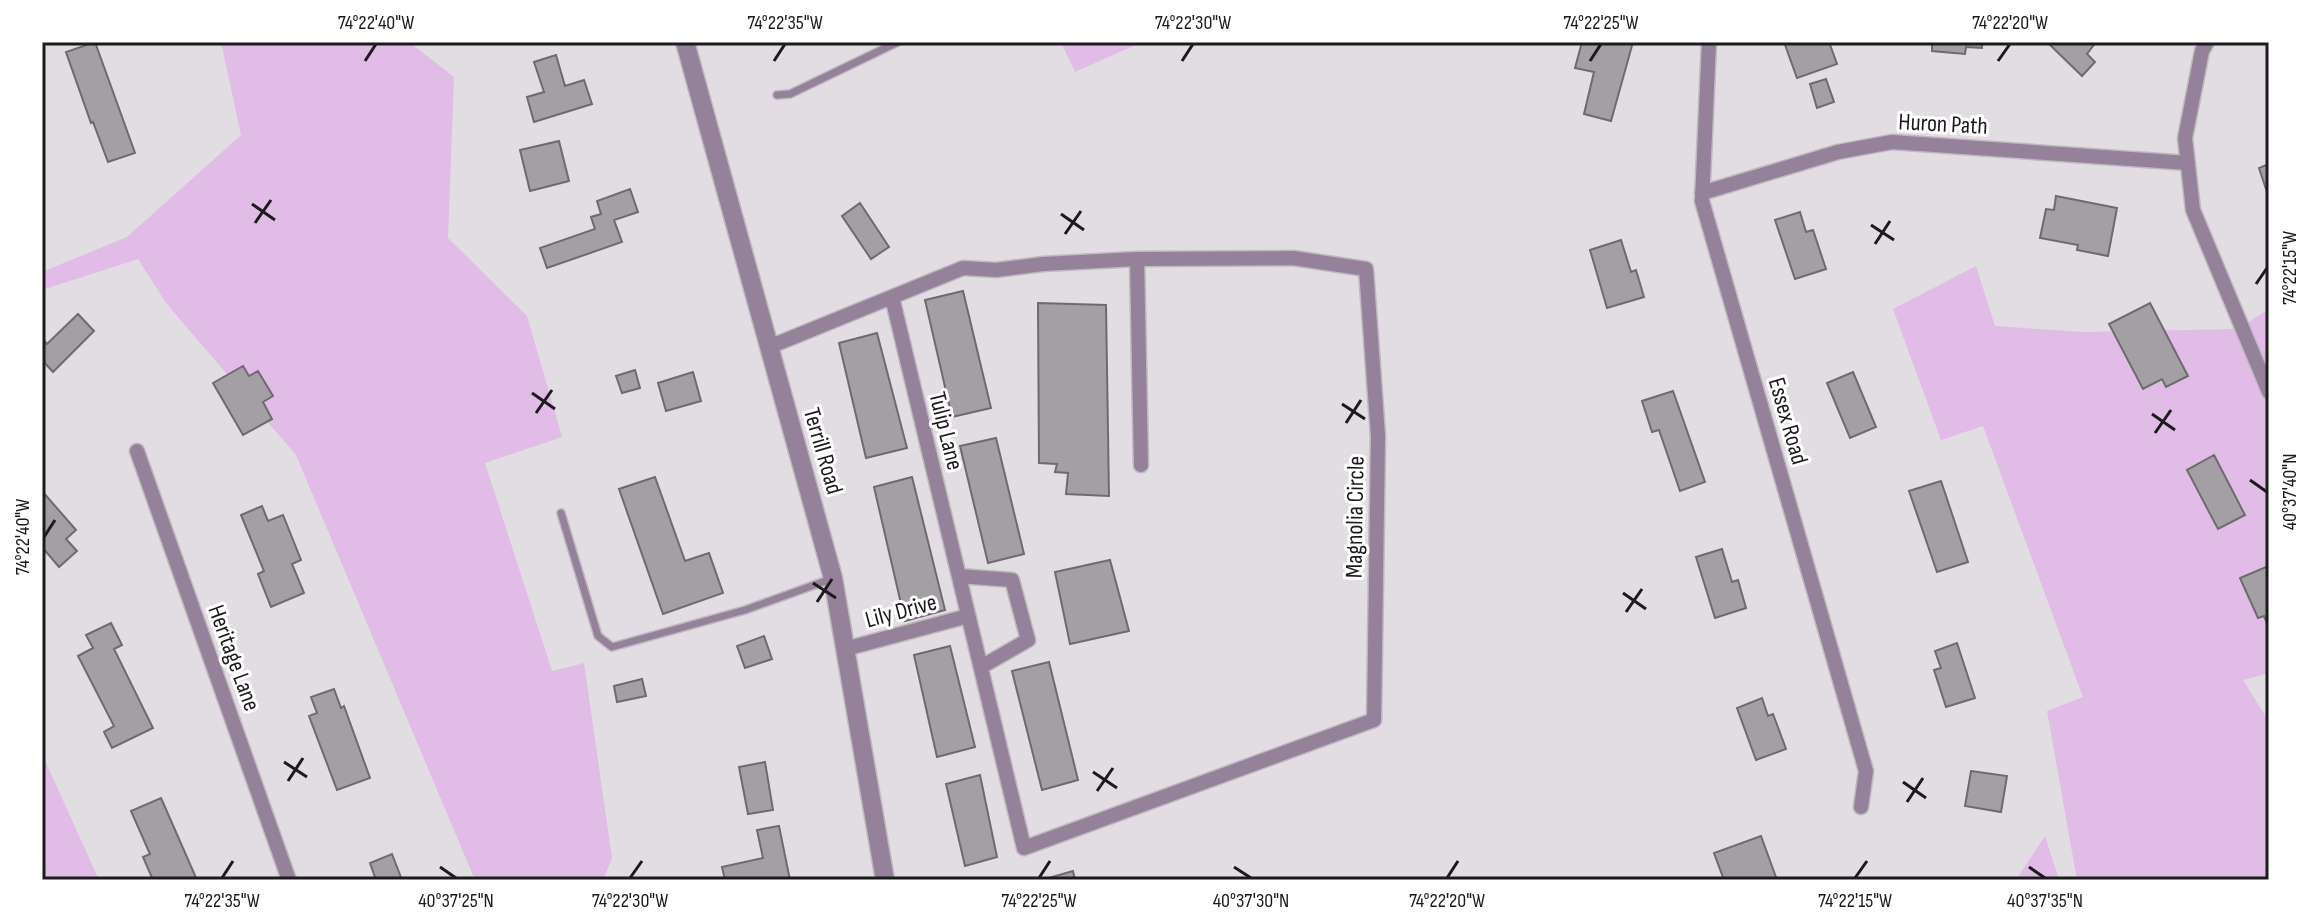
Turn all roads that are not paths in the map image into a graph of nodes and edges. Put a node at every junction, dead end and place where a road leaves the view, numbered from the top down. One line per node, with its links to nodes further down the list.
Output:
1 (685, 42): 10 (street, Terrill Road)
2 (898, 42): 5 (lane)
3 (1709, 42): 7 (street, Essex Road)
4 (2207, 42): 6 (street)
5 (777, 95)
6 (2188, 163): 7 (street, Huron Path); 11 (street)
7 (1702, 193): 20 (street, Essex Road)
8 (1137, 259): 9 (street, Magnolia Circle); 13 (street); 21 (street, Magnolia Circle)
9 (892, 297): 10 (street, Magnolia Circle); 15 (street, Tulip Lane)
10 (769, 347): 16 (street, Terrill Road)
11 (2269, 392)
12 (137, 451): 22 (street, Heritage Lane)
13 (1141, 465)
14 (561, 513): 16 (lane)
15 (959, 576): 17 (street, Tulip Lane); 19 (street)
16 (833, 578): 18 (street, Terrill Road)
17 (968, 616): 18 (street, Lily Drive); 19 (street, Tulip Lane)
18 (845, 649): 23 (street, Terrill Road)
19 (981, 667): 21 (street, Tulip Lane)
20 (1861, 807)
21 (1024, 848)
22 (289, 880)
23 (885, 880)

